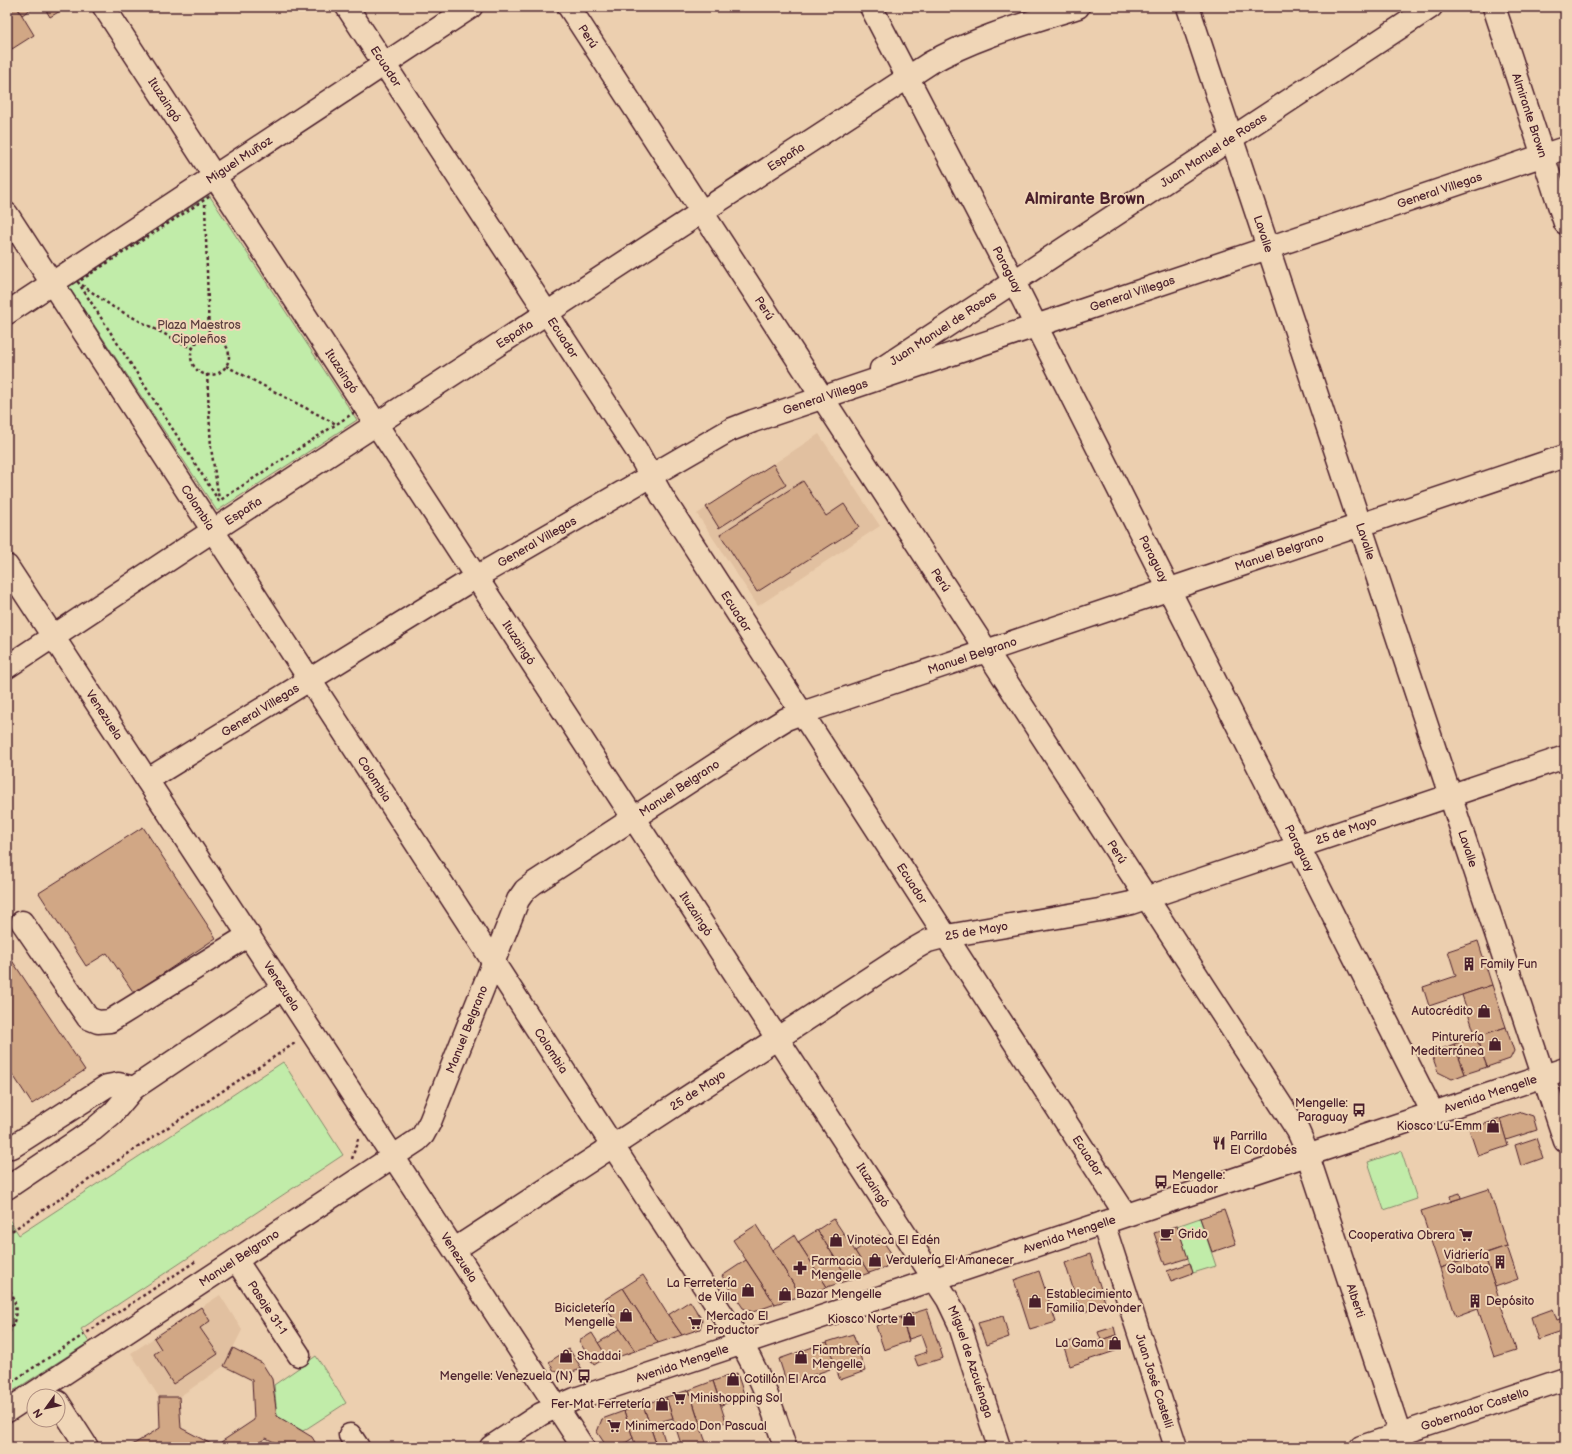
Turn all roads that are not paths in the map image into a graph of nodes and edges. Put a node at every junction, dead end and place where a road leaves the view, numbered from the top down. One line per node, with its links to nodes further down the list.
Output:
1 (104, 7): 15 (street, Ituzaingó)
2 (347, 7): 10 (street, Ecuador)
3 (471, 7): 10 (street, Miguel Muñoz)
4 (569, 7): 16 (street, Perú)
5 (871, 7): 11 (street, Paraguay)
6 (1078, 7): 11 (street, España)
7 (1188, 7): 12 (street, Lavalle)
8 (1432, 7): 12 (street, Juan Manuel de Rosas)
9 (1494, 7): 14 (street, Almirante Brown)
10 (384, 64): 15 (street, Miguel Muñoz); 23 (street, Ecuador)
11 (908, 78): 16 (street, España); 20 (street, Paraguay)
12 (1232, 139): 19 (street, Lavalle); 20 (street, Juan Manuel de Rosas)
13 (1565, 148): 14 (street, General Villegas)
14 (1543, 156): 18 (street, Almirante Brown); 19 (street, General Villegas)
15 (214, 176): 21 (street, Miguel Muñoz); 27 (street, Ituzaingó)
16 (702, 212): 23 (street, España); 26 (street, Perú)
17 (7, 214): 21 (street, Colombia)
18 (1565, 223)
19 (1268, 248): 24 (street, General Villegas); 30 (street, Lavalle)
20 (1014, 282): 24 (street, Paraguay); 25 (street, Juan Manuel de Rosas)
21 (52, 283): 22 (street, Miguel Muñoz); 31 (street, Colombia)
22 (7, 313)
23 (547, 313): 27 (street, España); 29 (street, Ecuador)
24 (1036, 326): 25 (street, General Villegas); 34 (street, Paraguay)
25 (856, 386): 26 (street, General Villegas)
26 (822, 397): 29 (street, General Villegas); 36 (street, Perú)
27 (376, 424): 31 (street, España); 33 (street, Ituzaingó)
28 (1565, 456): 30 (street, Manuel Belgrano)
29 (650, 475): 33 (street, General Villegas); 39 (street, Ecuador)
30 (1360, 525): 34 (street, Manuel Belgrano); 42 (street, Lavalle)
31 (213, 531): 35 (street, España); 38 (street, Colombia)
32 (7, 566): 35 (street, Venezuela)
33 (476, 577): 38 (street, General Villegas); 43 (street, Ituzaingó)
34 (1169, 589): 36 (street, Manuel Belgrano); 44 (street, Paraguay)
35 (53, 636): 37 (street, España); 41 (street, Venezuela)
36 (987, 651): 39 (street, Manuel Belgrano); 45 (street, Perú)
37 (7, 667)
38 (310, 680): 41 (street, General Villegas); 49 (street, Colombia)
39 (802, 713): 43 (street, Manuel Belgrano); 48 (street, Ecuador)
40 (1565, 757): 42 (street, 25 de Mayo)
41 (147, 780): 47 (street, Venezuela)
42 (1450, 796): 44 (street, 25 de Mayo); 53 (street, Lavalle)
43 (633, 818): 49 (street, Manuel Belgrano); 51 (street, Ituzaingó)
44 (1299, 846): 45 (street, 25 de Mayo); 55 (street, Paraguay)
45 (1147, 897): 48 (street, 25 de Mayo); 59 (street, Perú)
46 (22, 922): 47 (street)
47 (249, 936): 50 (street, Venezuela)
48 (946, 936): 51 (street, 25 de Mayo); 62 (street, Ecuador)
49 (494, 962): 58 (street, Colombia); 60 (street, Manuel Belgrano)
50 (283, 988): 54 (street); 60 (street, Venezuela)
51 (778, 1038): 58 (street, 25 de Mayo); 66 (street, Ituzaingó)
52 (1565, 1069): 53 (street, Avenida Mengelle)
53 (1543, 1076): 55 (street, Avenida Mengelle); 56 (street, Lavalle)
54 (134, 1088): 57 (street); 61 (street)
55 (1433, 1113): 59 (street, Avenida Mengelle)
56 (1565, 1141)
57 (7, 1146)
58 (613, 1146): 64 (street, 25 de Mayo); 67 (street, Colombia)
59 (1308, 1154): 62 (street, Avenida Mengelle); 75 (street, Alberti)
60 (394, 1156): 64 (street, Venezuela); 65 (street, Manuel Belgrano)
61 (7, 1188)
62 (1126, 1215): 63 (street, Avenida Mengelle)
63 (1103, 1223): 66 (street, Avenida Mengelle); 81 (street, Juan José Castelli)
64 (455, 1250): 72 (street, Venezuela)
65 (236, 1260): 68 (street, Pasaje 31-1); 70 (street, Manuel Belgrano)
66 (935, 1279): 67 (street, Avenida Mengelle); 80 (street, Miguel de Azcuénaga)
67 (741, 1344): 72 (street, Avenida Mengelle); 79 (street, Colombia)
68 (299, 1355)
69 (1565, 1379): 75 (street, Gobernador Castello)
70 (61, 1388)
71 (26, 1404): 73 (street, Manuel Belgrano)
72 (557, 1406): 77 (street, Avenida Mengelle); 78 (street, Venezuela)
73 (7, 1411)
74 (66, 1414): 76 (street)
75 (1402, 1441): 82 (street, Gobernador Castello)
76 (87, 1447)
77 (491, 1447)
78 (583, 1447)
79 (785, 1447)
80 (999, 1447)
81 (1176, 1447)
82 (1361, 1447)

